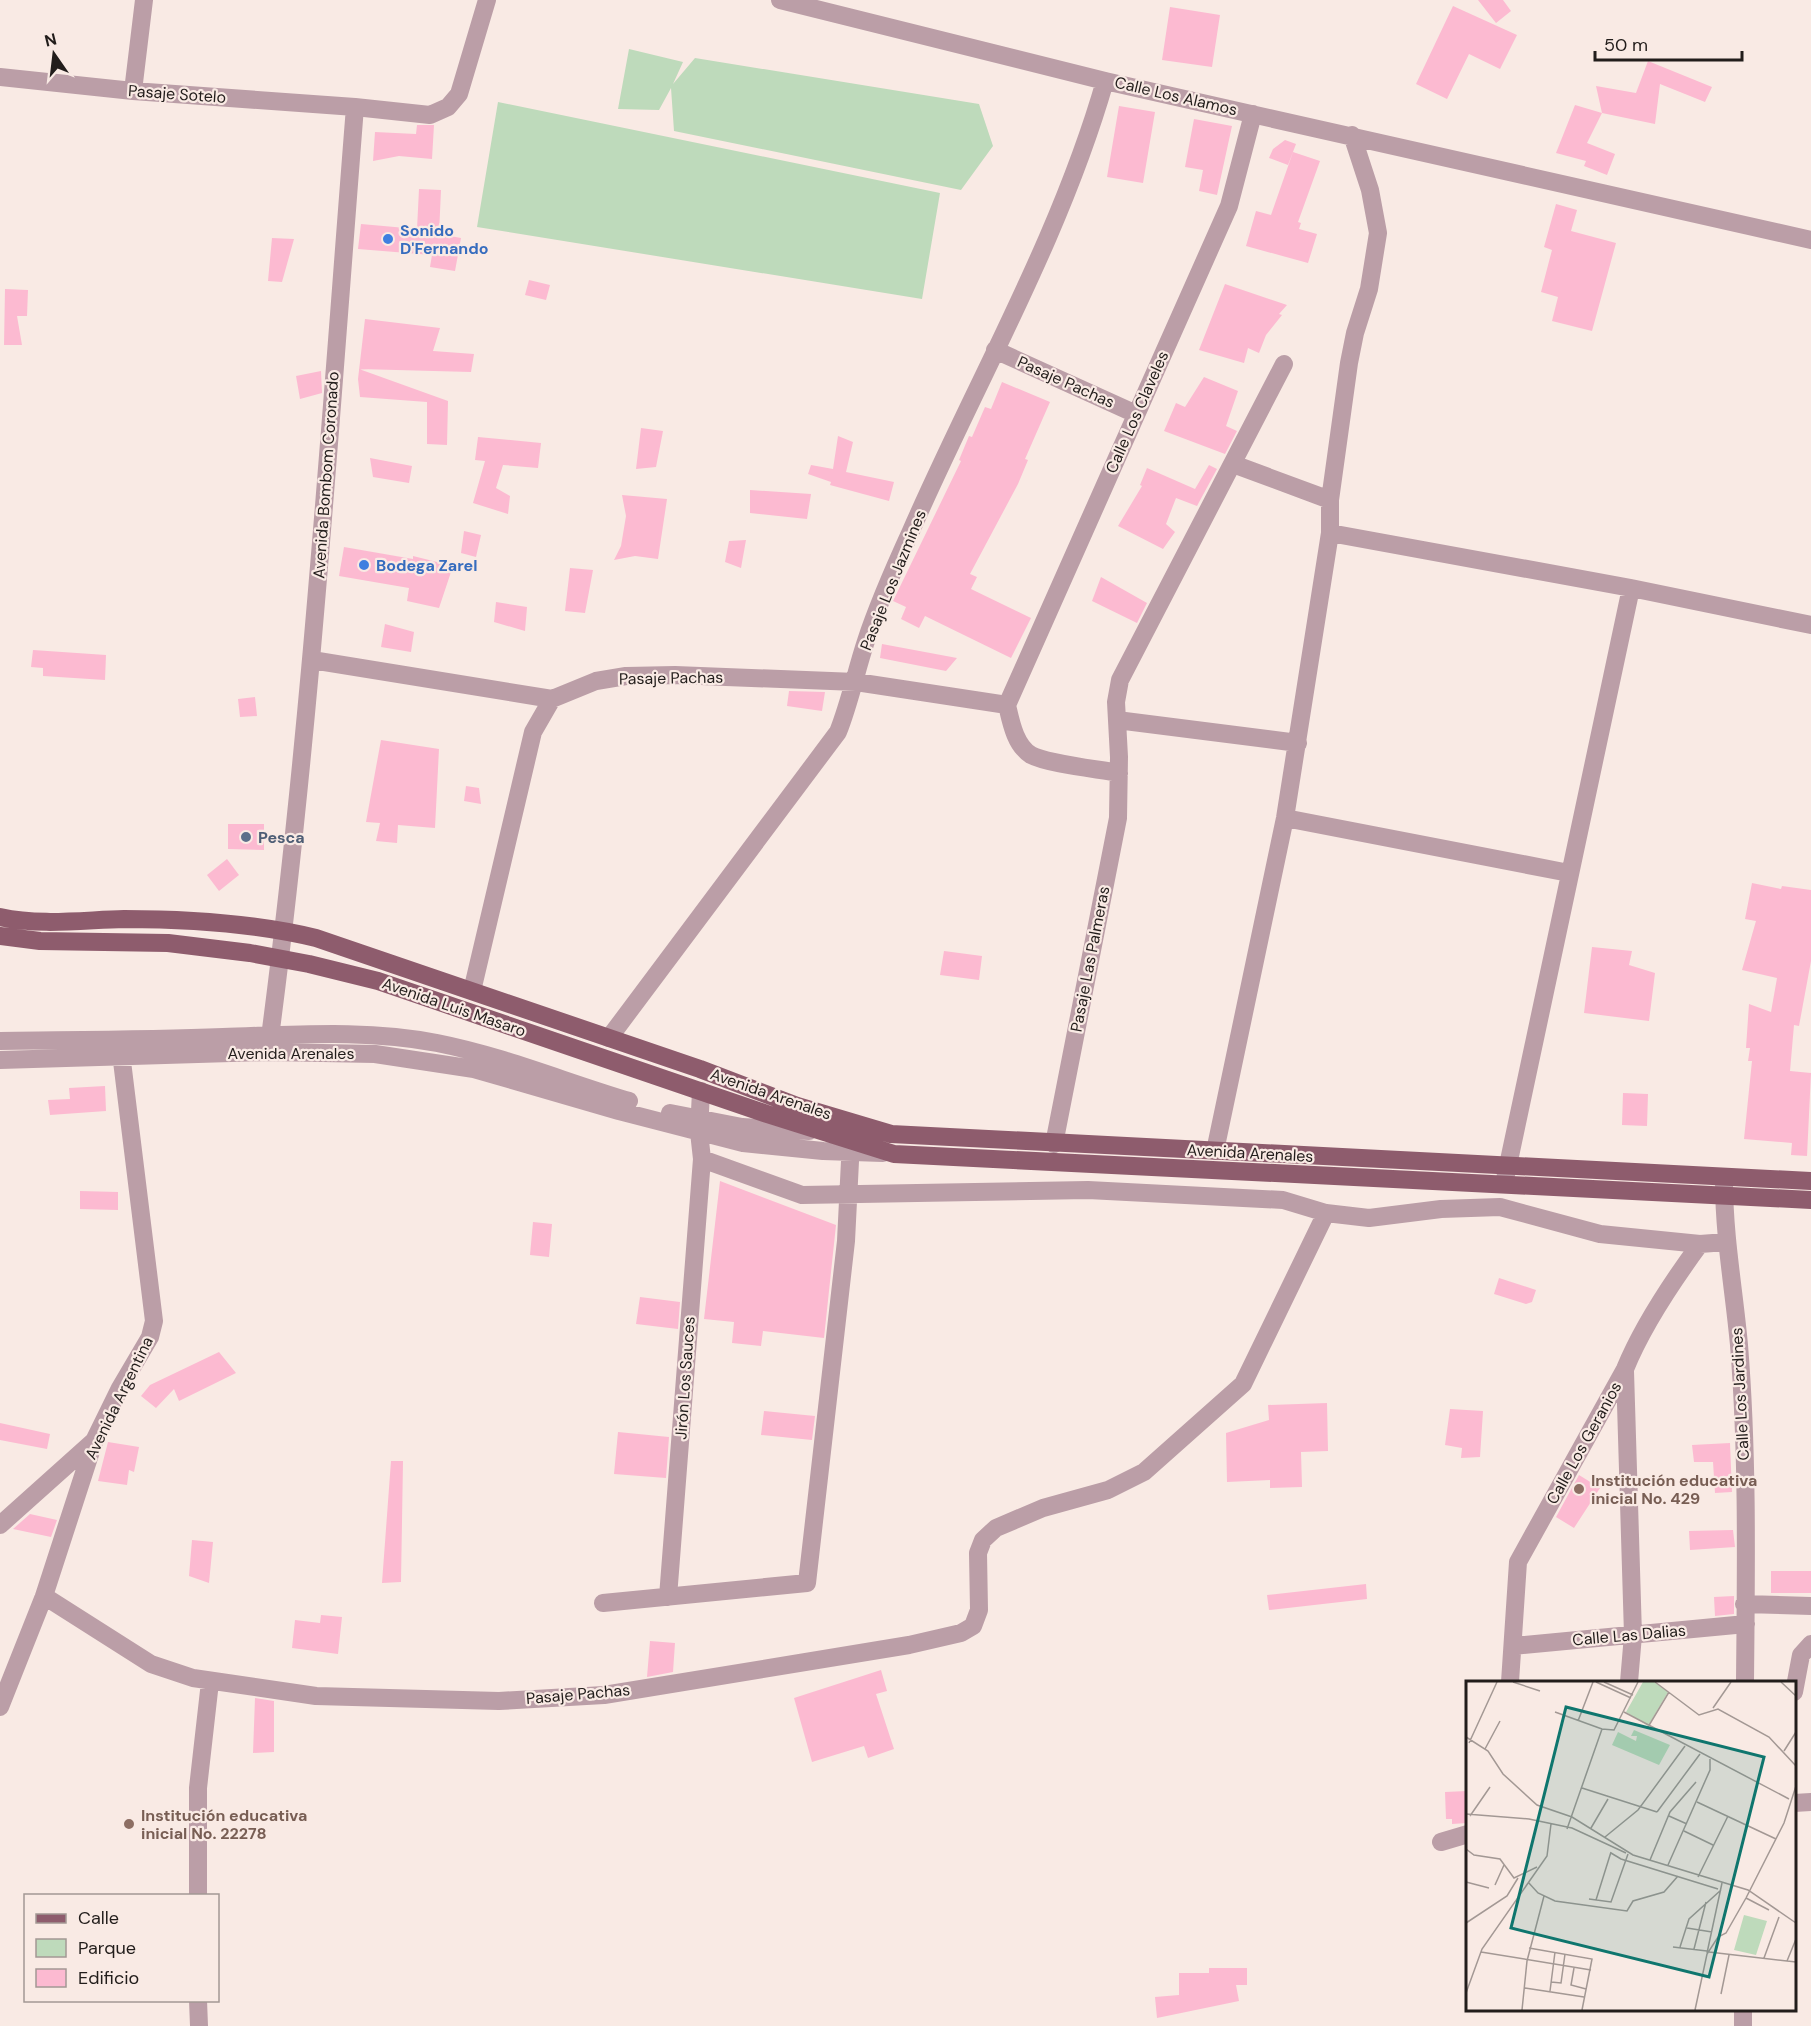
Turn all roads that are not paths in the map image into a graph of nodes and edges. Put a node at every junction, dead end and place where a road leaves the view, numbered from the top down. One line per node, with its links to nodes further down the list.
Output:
1 (144, 0): 6 (street)
2 (487, 0): 7 (street)
3 (780, 0): 5 (street, Calle Los Alamos)
4 (0, 77): 6 (street, Pasaje Sotelo)
5 (1105, 81): 8 (street, Calle Los Alamos); 11 (street, Pasaje Los Jazmines)
6 (133, 91): 7 (street, Pasaje Sotelo)
7 (355, 107): 19 (street, Avenida Bombom Coronado)
8 (1253, 114): 9 (street, Calle Los Alamos); 13 (street, Calle Los Claveles)
9 (1352, 135): 10 (street, Calle Los Alamos); 15 (street)
10 (1811, 240)
11 (995, 350): 13 (street, Pasaje Pachas); 20 (street, Pasaje Los Jazmines)
12 (1284, 364): 14 (street, Pasaje Las Palmeras)
13 (1136, 414): 22 (street, Calle Los Claveles)
14 (1233, 464): 15 (street); 23 (street, Pasaje Las Palmeras)
15 (1329, 500): 16 (street)
16 (1330, 533): 17 (street); 24 (street)
17 (1631, 588): 18 (street); 27 (street)
18 (1811, 626)
19 (312, 660): 21 (street); 29 (street, Avenida Bombom Coronado)
20 (856, 682): 21 (street, Pasaje Pachas); 22 (street, Pasaje Pachas); 33 (street, Pasaje Los Jazmines)
21 (552, 699): 32 (street)
22 (1007, 705): 25 (street)
23 (1117, 720): 24 (street); 25 (street, Pasaje Las Palmeras)
24 (1298, 743): 26 (street)
25 (1119, 773): 44 (street, Pasaje Las Palmeras)
26 (1285, 818): 27 (street); 45 (street)
27 (1569, 873): 47 (street)
28 (0, 917): 29 (main road, Avenida Luis Masaro)
29 (284, 930): 31 (street, Avenida Bombom Coronado); 32 (main road, Avenida Luis Masaro)
30 (0, 936): 31 (main road, Avenida Luis Masaro)
31 (281, 958): 35 (street, Avenida Bombom Coronado); 39 (main road, Avenida Luis Masaro)
32 (472, 991): 33 (main road, Avenida Luis Masaro)
33 (609, 1038): 38 (main road, Avenida Luis Masaro)
34 (0, 1041): 36 (street)
35 (269, 1044): 36 (street); 40 (street)
36 (120, 1048): 37 (street); 56 (street, Avenida Argentina)
37 (0, 1060)
38 (700, 1069): 42 (main road, Avenida Arenales)
39 (701, 1091): 40 (street, Avenida Arenales); 41 (main road, Avenida Luis Masaro)
40 (699, 1126): 41 (street); 43 (street); 46 (street, Avenida Arenales)
41 (824, 1132): 43 (main road, Avenida Luis Masaro)
42 (891, 1134): 43 (street); 44 (main road, Avenida Arenales)
43 (851, 1142): 47 (main road, Avenida Luis Masaro); 50 (street)
44 (1054, 1144): 45 (main road, Avenida Arenales)
45 (1215, 1152): 47 (main road, Avenida Arenales)
46 (702, 1159): 50 (street); 59 (street, Jirón Los Sauces)
47 (1507, 1175): 49 (main road, Avenida Arenales)
48 (1811, 1181): 49 (main road, Avenida Arenales)
49 (1724, 1186): 51 (main road); 53 (street, Calle Los Jardines)
50 (849, 1196): 52 (street); 59 (street)
51 (1811, 1200)
52 (1326, 1213): 54 (street); 70 (street, Pasaje Pachas)
53 (1726, 1242): 54 (street); 61 (street, Calle Los Jardines)
54 (1700, 1244): 55 (street, Calle Los Geranios)
55 (1625, 1369): 64 (street); 66 (street, Calle Los Geranios)
56 (95, 1439): 57 (street); 58 (street, Avenida Argentina)
57 (0, 1525)
58 (44, 1596): 70 (street, Pasaje Pachas); 72 (street, Avenida Argentina)
59 (668, 1597): 60 (street)
60 (603, 1603)
61 (1744, 1604): 62 (street); 63 (street, Calle Los Jardines)
62 (1811, 1606)
63 (1746, 1624): 64 (street, Calle Las Dalias); 69 (street, Calle Los Jardines)
64 (1633, 1635): 66 (street, Calle Las Dalias); 68 (street)
65 (1811, 1644): 71 (street)
66 (1513, 1646): 67 (street, Calle Los Geranios)
67 (1510, 1681)
68 (1629, 1681)
69 (1744, 1681)
70 (210, 1682): 77 (street)
71 (1796, 1683)
72 (0, 1707)
73 (1811, 1802): 74 (street)
74 (1796, 1803)
75 (1466, 1834): 76 (street)
76 (1441, 1842)
77 (198, 1894)
78 (198, 2002): 79 (street)
79 (199, 2026)

